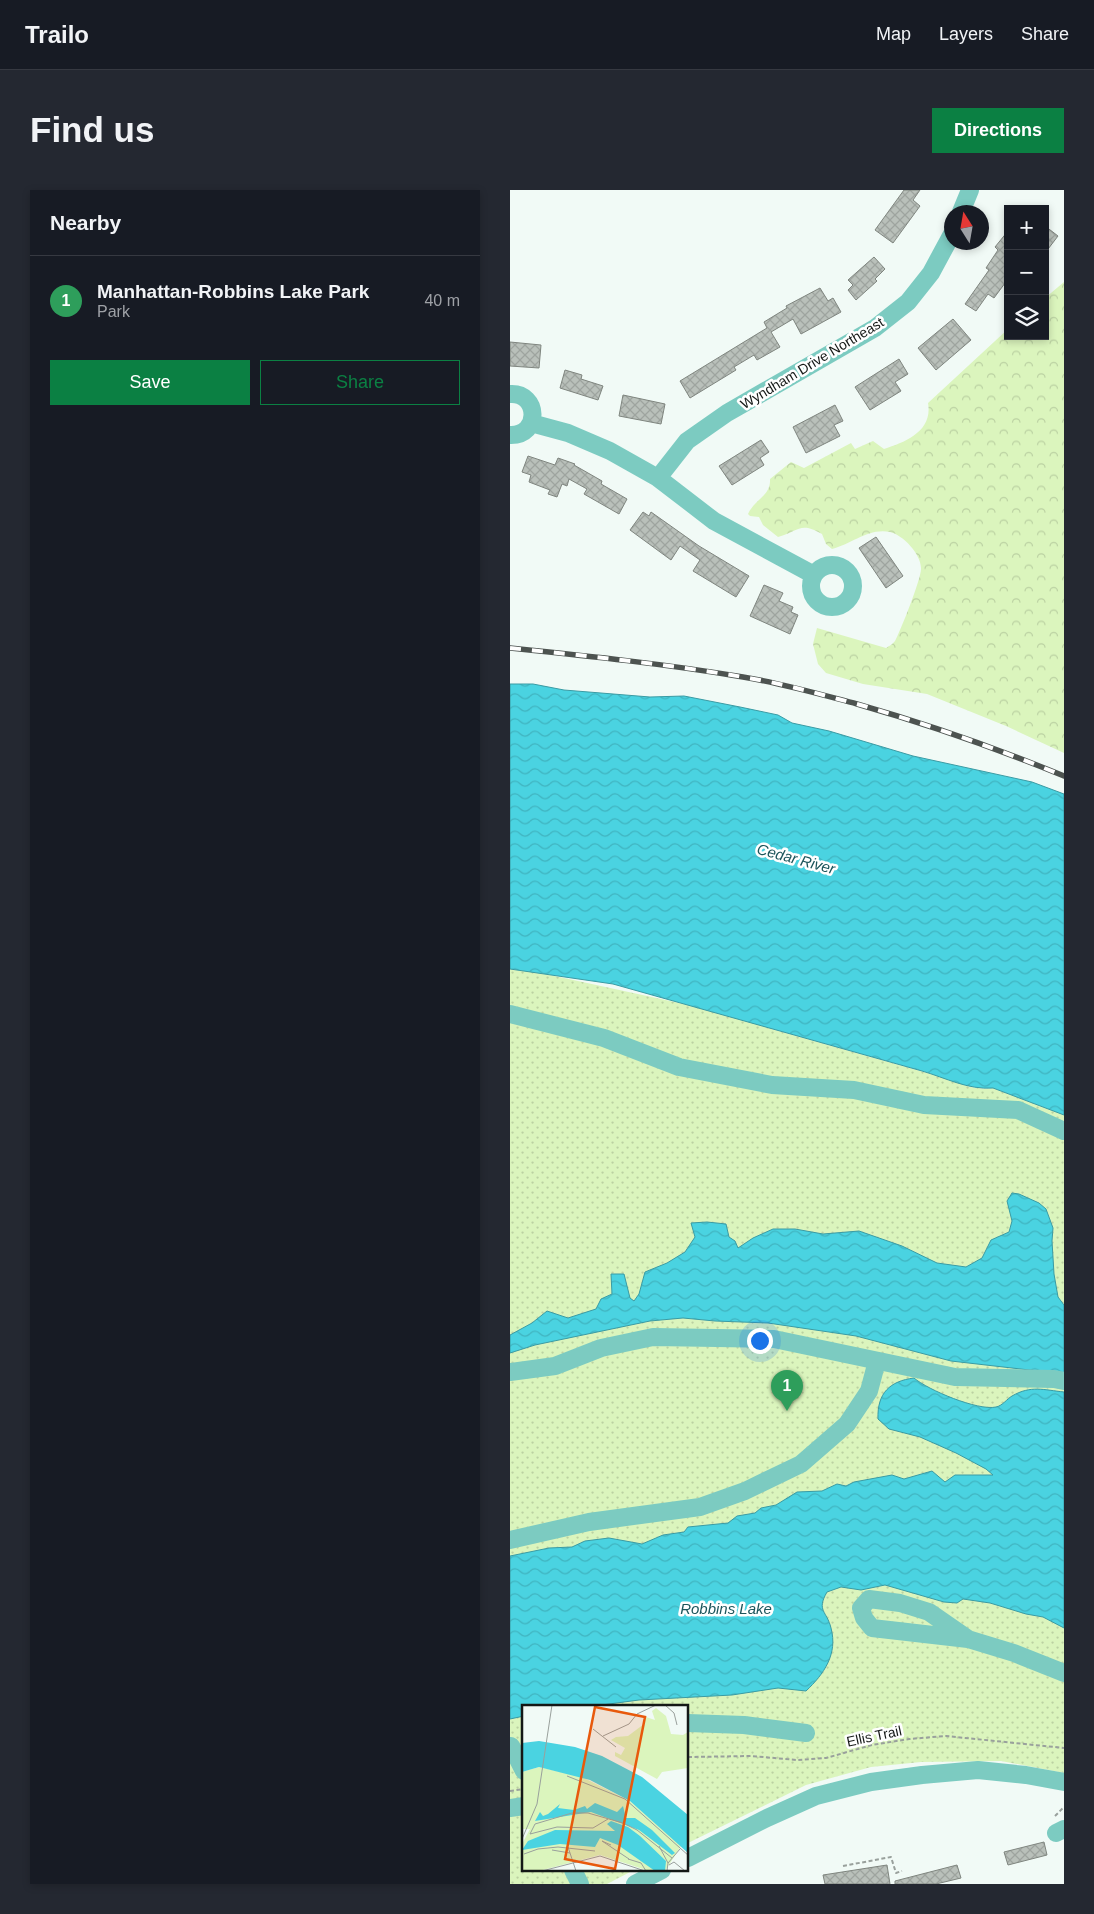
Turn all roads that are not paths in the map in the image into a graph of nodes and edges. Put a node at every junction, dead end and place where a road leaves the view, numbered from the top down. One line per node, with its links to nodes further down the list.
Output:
1 (970, 190): 2 (street)
2 (964, 205)
3 (944, 249): 7 (street, Wyndham Drive Northeast)
4 (510, 394): 5 (street)
5 (531, 423): 6 (street); 7 (street)
6 (510, 435)
7 (658, 478): 8 (street)
8 (814, 575)
9 (510, 1014): 10 (street)
10 (1064, 1131)
11 (877, 1361): 12 (street); 13 (street); 14 (street)
12 (510, 1372)
13 (1064, 1381)
14 (510, 1540)
15 (968, 1639): 15 (street); 16 (street)
16 (1064, 1673)
17 (689, 1723): 18 (street)
18 (806, 1734)
19 (515, 1745): 20 (street)
20 (522, 1764)
21 (1064, 1782): 22 (street)
22 (689, 1857)
23 (574, 1872): 25 (street)
24 (658, 1872): 26 (street)
25 (580, 1884)
26 (635, 1884)

